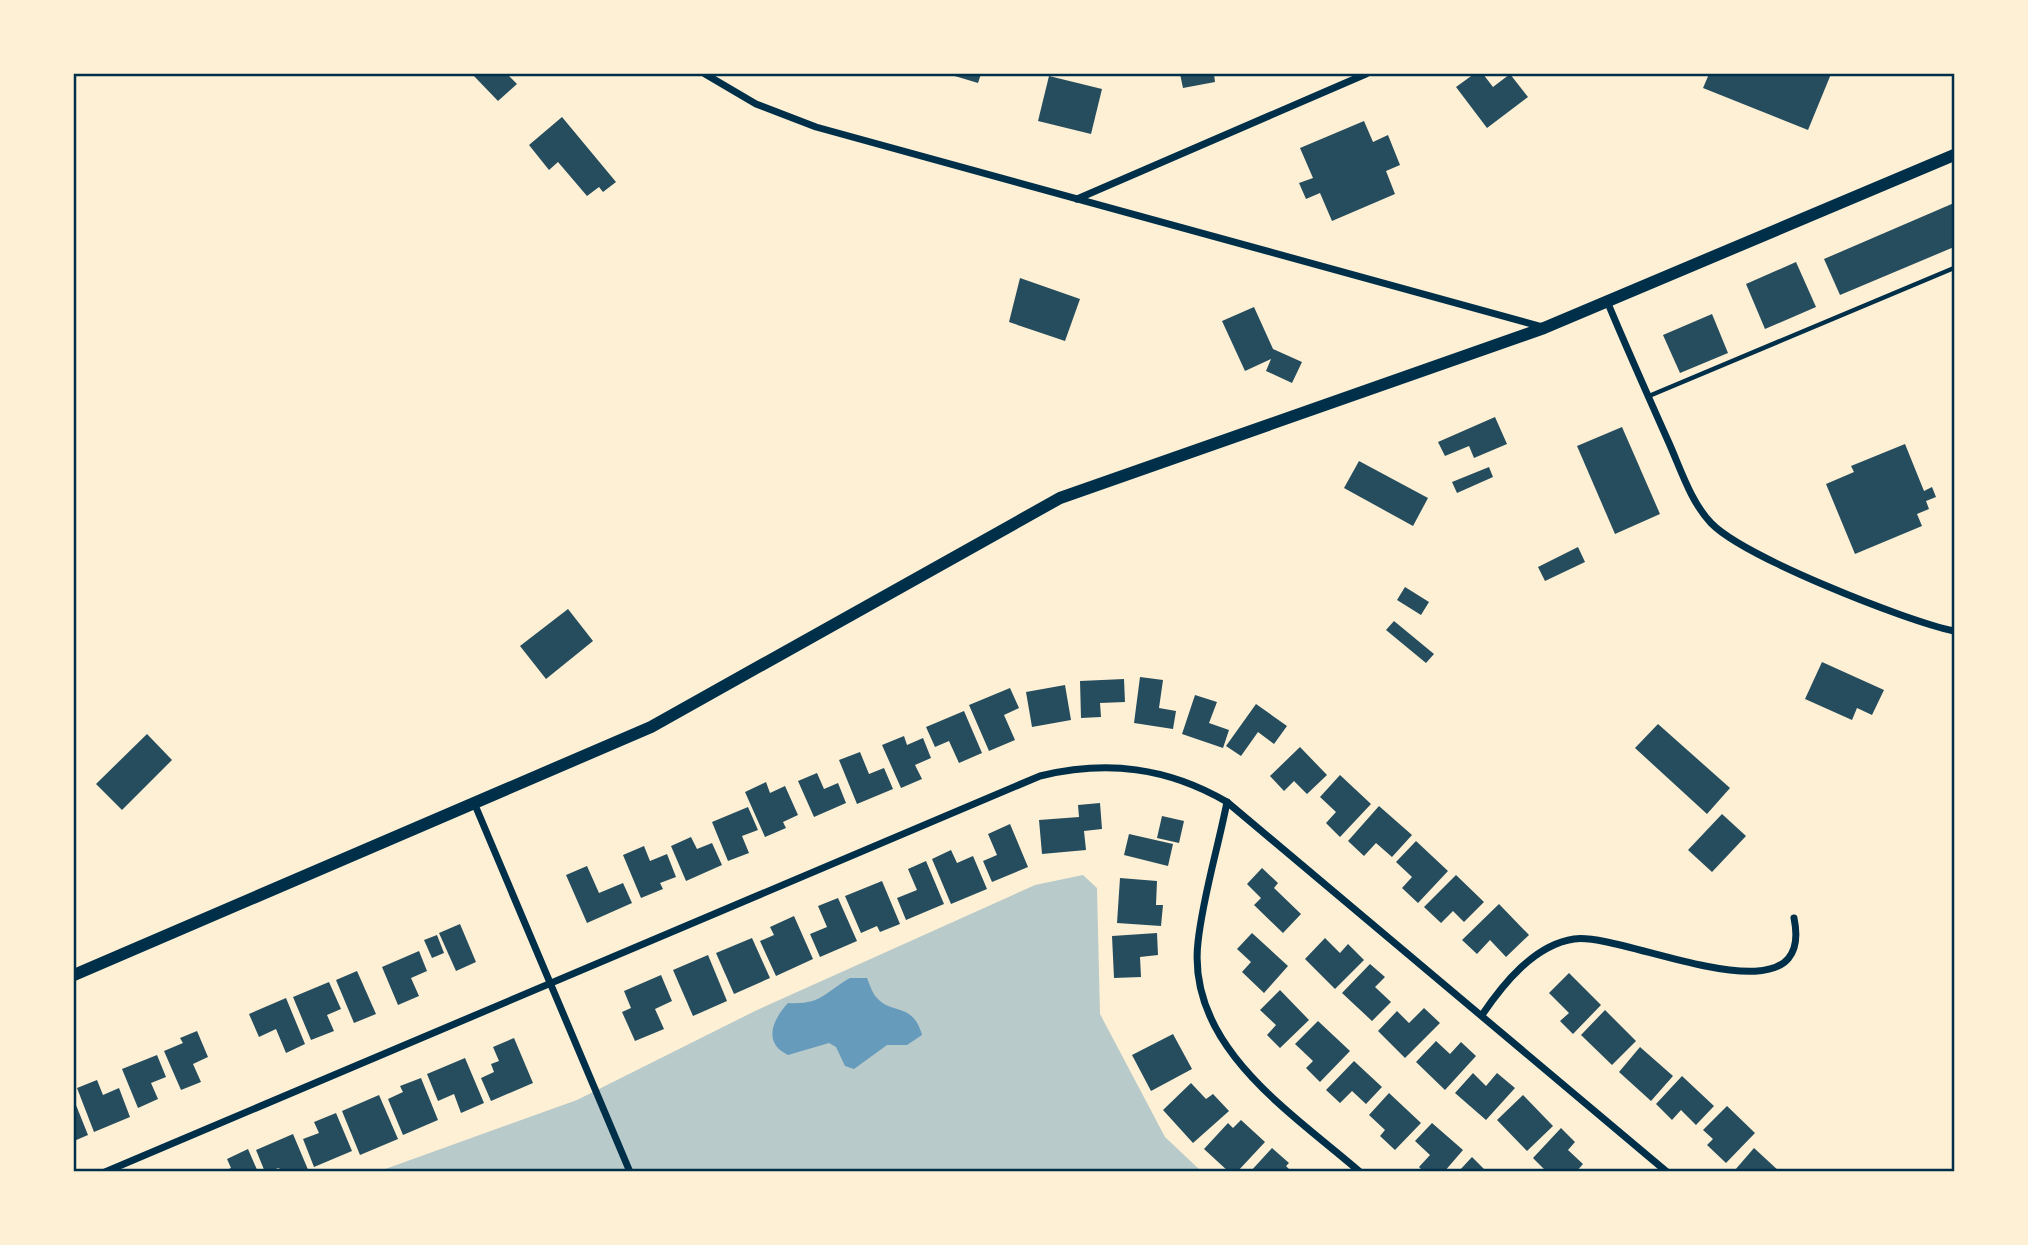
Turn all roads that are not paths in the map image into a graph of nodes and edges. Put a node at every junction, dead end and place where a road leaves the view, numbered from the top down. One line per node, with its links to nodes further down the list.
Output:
1 (705, 74): 4 (street)
2 (1366, 74): 4 (street)
3 (1955, 155): 6 (street)
4 (1076, 199): 7 (street)
5 (1955, 268): 8 (lane)
6 (1607, 301): 7 (street); 8 (street)
7 (1544, 328): 11 (street)
8 (1648, 396): 9 (street)
9 (1955, 631)
10 (1227, 802): 14 (street); 15 (street); 18 (street)
11 (475, 805): 13 (street); 14 (street)
12 (1794, 918): 15 (street)
13 (74, 975)
14 (550, 985): 16 (street); 17 (street)
15 (1482, 1015): 19 (street)
16 (105, 1171)
17 (630, 1171)
18 (1360, 1171)
19 (1667, 1171)

